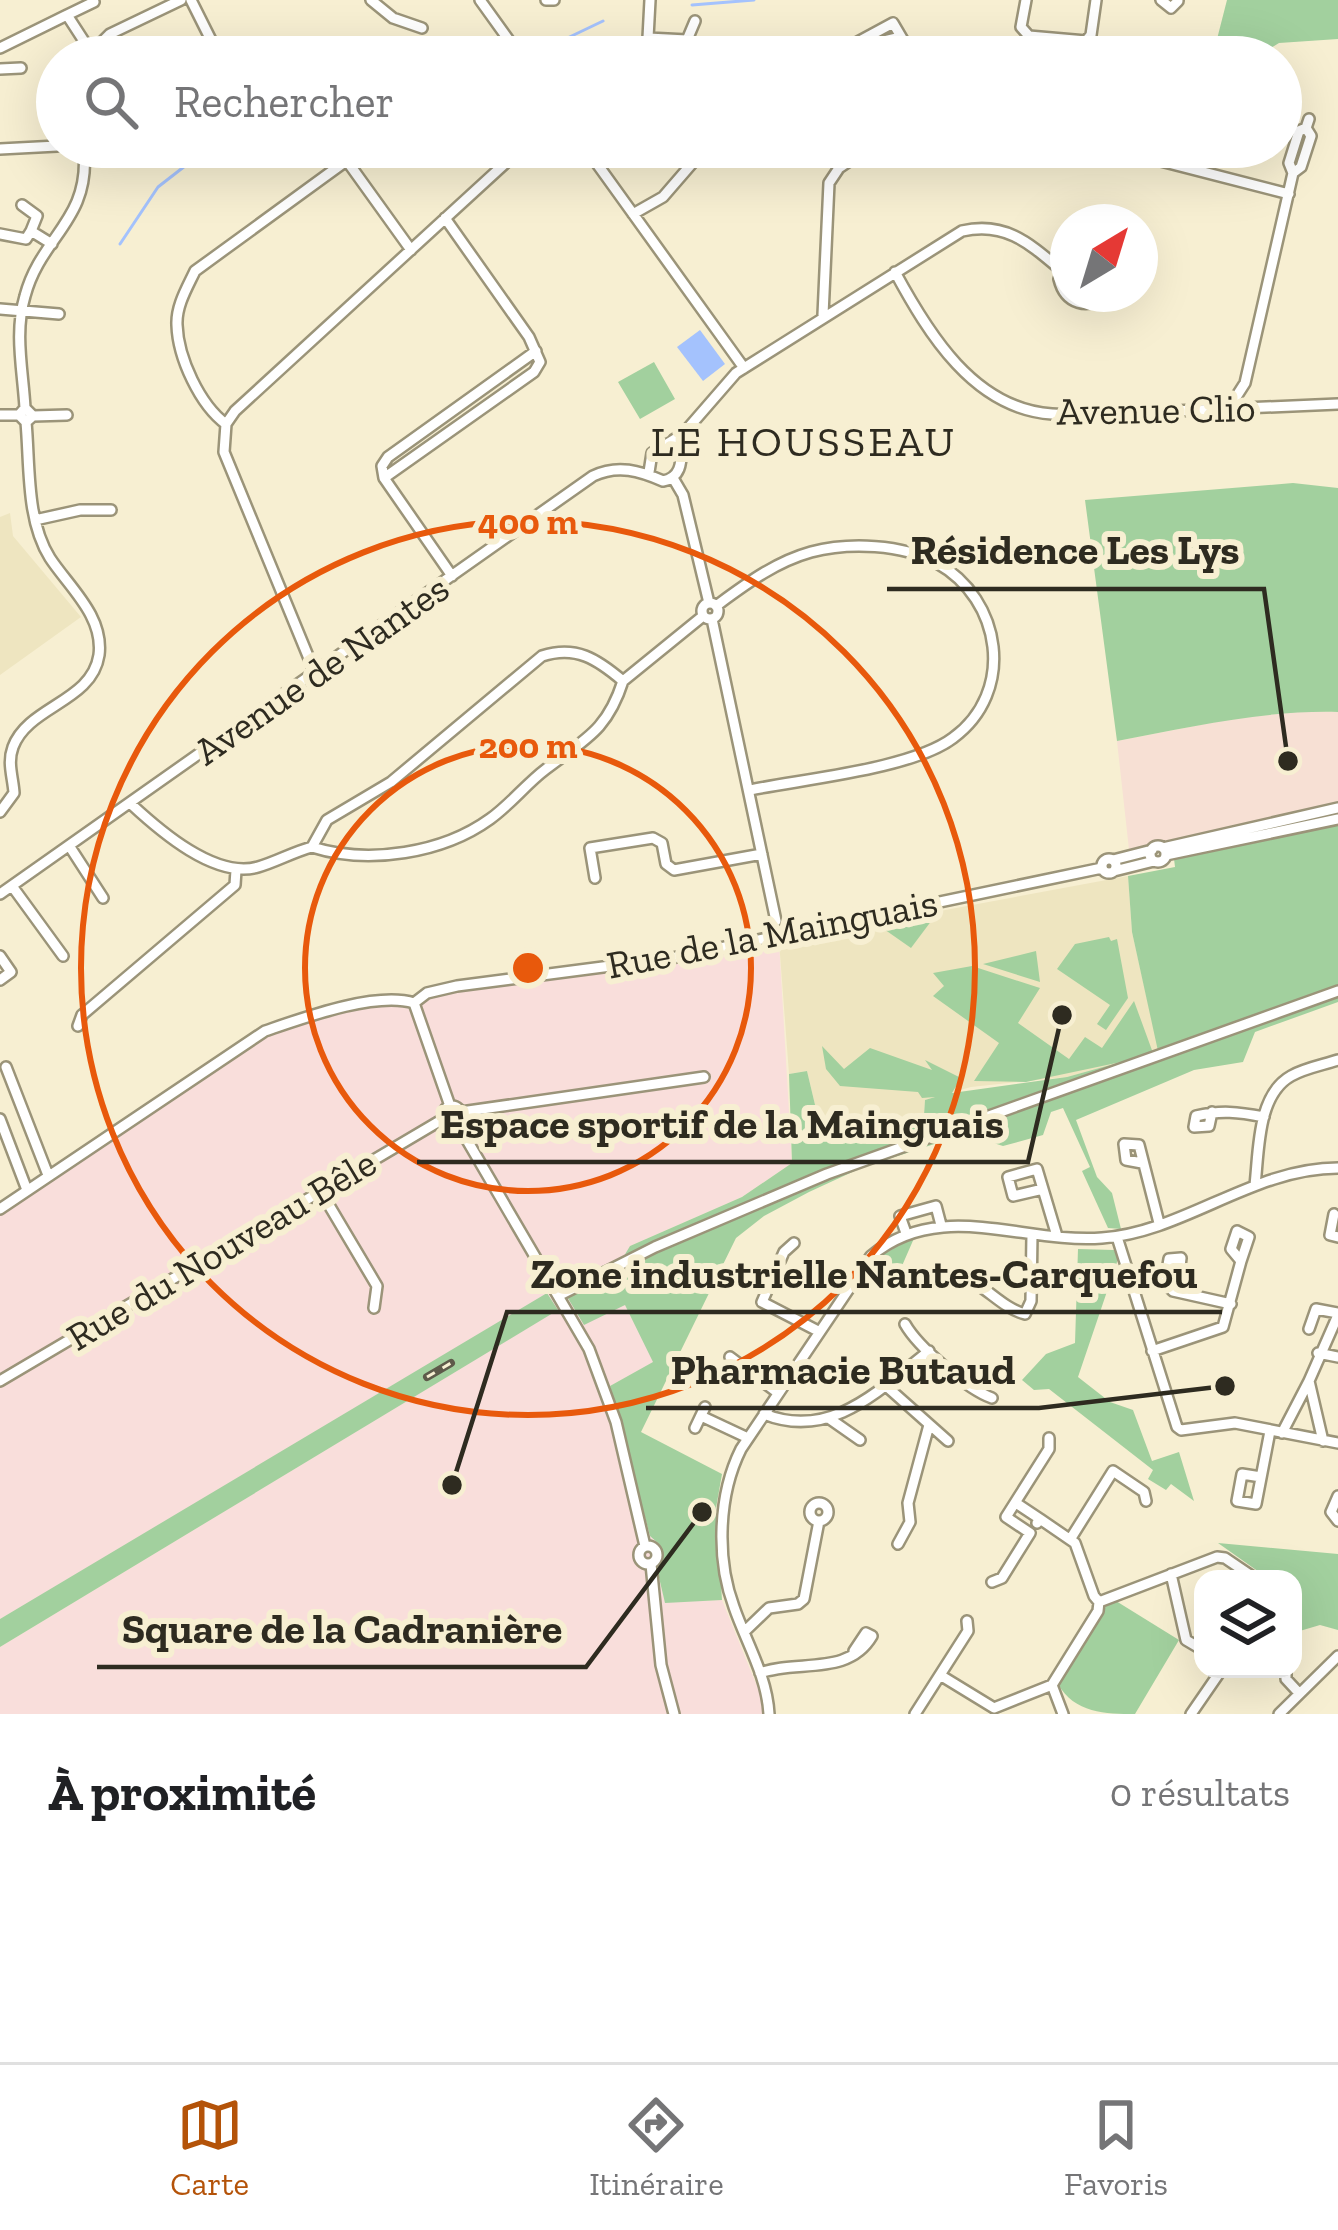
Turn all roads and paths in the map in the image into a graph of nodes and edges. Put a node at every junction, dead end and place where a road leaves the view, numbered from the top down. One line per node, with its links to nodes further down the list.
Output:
1 (181, 0): 11 (street)
2 (191, 0): 17 (street)
3 (371, 0): 14 (street)
4 (480, 0): 18 (street)
5 (650, 0): 19 (street)
6 (1026, 0): 23 (street)
7 (1096, 0): 24 (street)
8 (1161, 0): 9 (street)
9 (1178, 1)
10 (94, 2): 12 (street)
11 (161, 4): 16 (street)
12 (67, 15): 15 (street); 25 (street)
13 (695, 21): 20 (street)
14 (422, 28)
15 (79, 36)
16 (108, 36)
17 (209, 36)
18 (505, 36)
19 (648, 36)
20 (689, 36)
21 (870, 36): 22 (street)
22 (901, 36)
23 (1028, 36)
24 (1090, 36)
25 (0, 48)
26 (21, 68): 27 (street)
27 (0, 69)
28 (1308, 124): 29 (street)
29 (1302, 129)
30 (36, 147): 31 (street)
31 (0, 149)
32 (84, 168): 47 (street)
33 (337, 168): 62 (street)
34 (345, 168): 48 (street)
35 (500, 168): 44 (street)
36 (600, 168): 43 (street)
37 (688, 168): 43 (street)
38 (838, 168): 54 (street)
39 (1188, 168): 41 (street)
40 (1291, 168): 41 (street)
41 (1289, 194): 58 (street)
42 (22, 205): 45 (street)
43 (633, 214): 56 (street)
44 (445, 218): 48 (street); 55 (street)
45 (31, 231): 46 (street); 47 (street)
46 (0, 234)
47 (52, 244): 52 (street)
48 (411, 250): 62 (street)
49 (1050, 262): 50 (street)
50 (895, 272): 54 (street); 58 (street, Avenue Clio)
51 (0, 309): 52 (street)
52 (21, 313): 53 (street); 60 (street)
53 (58, 314)
54 (823, 315): 56 (street)
55 (536, 351): 67 (street); 67 (street)
56 (744, 368): 63 (street)
57 (1338, 404): 58 (street, Avenue Clio)
58 (1229, 408)
59 (0, 415): 60 (street)
60 (26, 416): 61 (street); 70 (street)
61 (67, 416)
62 (226, 424): 74 (street)
63 (683, 434): 64 (street); 65 (street)
64 (665, 447): 65 (street); 66 (street)
65 (680, 458): 68 (street)
66 (649, 472): 68 (street); 71 (street, Avenue de Nantes)
67 (383, 478): 71 (street)
68 (674, 478): 72 (street)
69 (111, 510): 70 (street)
70 (34, 520): 79 (street)
71 (452, 576): 74 (street, Avenue de Nantes)
72 (712, 604): 73 (street); 76 (street)
73 (708, 618): 75 (street); 76 (street)
74 (315, 673): 77 (street, Avenue de Nantes)
75 (623, 681): 82 (street); 82 (street)
76 (750, 790): 83 (street)
77 (131, 805): 81 (street, Avenue de Nantes); 85 (street)
78 (1338, 808): 84 (street)
79 (0, 812)
80 (1338, 819): 84 (street)
81 (70, 847): 87 (street, Avenue de Nantes); 89 (street)
82 (312, 847): 85 (street)
83 (762, 854): 86 (street); 90 (street)
84 (1158, 854): 95 (street, Rue de la Mainguais)
85 (236, 870): 96 (street)
86 (595, 878)
87 (12, 886): 88 (street, Avenue de Nantes); 92 (street)
88 (0, 894)
89 (104, 898)
90 (776, 921)
91 (0, 956): 93 (street)
92 (63, 956)
93 (0, 980)
94 (1338, 992): 124 (street)
95 (414, 1004): 101 (street); 106 (street, Rue de la Mainguais)
96 (78, 1026)
97 (1338, 1060): 102 (street)
98 (6, 1067): 106 (street)
99 (704, 1077): 101 (street)
100 (1212, 1112): 102 (street)
101 (456, 1114): 110 (street, Rue du Nouveau Bêle); 124 (street)
102 (1264, 1118): 107 (street)
103 (0, 1119): 109 (street)
104 (1142, 1163): 113 (street)
105 (1338, 1168): 107 (street)
106 (48, 1175): 109 (street, Rue de la Mainguais)
107 (1255, 1185): 113 (street)
108 (1042, 1189): 117 (street)
109 (27, 1190): 111 (street, Rue de la Mainguais)
110 (320, 1190): 126 (street); 136 (street, Rue du Nouveau Bêle)
111 (0, 1209)
112 (1334, 1214): 119 (street)
113 (1159, 1223): 118 (street)
114 (941, 1225): 115 (street); 115 (street); 116 (street)
115 (906, 1233): 130 (street)
116 (1032, 1234): 117 (street); 122 (street)
117 (1057, 1236): 118 (street)
118 (1117, 1237): 132 (street)
119 (1338, 1237)
120 (794, 1243): 130 (street)
121 (1241, 1261): 125 (street)
122 (958, 1276)
123 (1165, 1283): 125 (street)
124 (558, 1296): 178 (street)
125 (1231, 1304): 132 (street)
126 (374, 1308)
127 (1338, 1314): 129 (street); 133 (street)
128 (905, 1324): 131 (street)
129 (1309, 1329)
130 (818, 1331): 139 (street)
131 (929, 1351): 138 (street); 140 (street)
132 (1151, 1352): 145 (street)
133 (1318, 1353): 135 (street); 137 (street)
134 (730, 1357): 139 (street)
135 (1338, 1357)
136 (0, 1381)
137 (1309, 1381): 145 (street); 150 (street)
138 (885, 1385): 142 (street); 143 (street)
139 (778, 1394): 141 (street)
140 (992, 1398)
141 (764, 1414): 142 (street); 146 (street)
142 (830, 1420): 148 (street)
143 (929, 1425): 149 (street); 161 (street)
144 (694, 1428): 146 (street)
145 (1276, 1432): 150 (street); 152 (street)
146 (748, 1438): 167 (street)
147 (1049, 1438): 155 (street)
148 (860, 1440)
149 (948, 1441)
150 (1323, 1441): 151 (street)
151 (1338, 1444)
152 (1261, 1477)
153 (1338, 1496): 158 (street)
154 (1146, 1502): 160 (street)
155 (1016, 1503): 156 (street); 159 (street)
156 (1040, 1519): 159 (street); 160 (street)
157 (819, 1521): 167 (street)
158 (1338, 1521)
159 (1030, 1533): 164 (street)
160 (1071, 1538): 165 (street)
161 (898, 1544)
162 (1240, 1570): 163 (street)
163 (1171, 1574): 165 (street); 168 (street)
164 (992, 1582)
165 (1099, 1602): 175 (street)
166 (967, 1621): 172 (street)
167 (744, 1632): 171 (street)
168 (1194, 1645)
169 (854, 1651): 171 (street)
170 (1338, 1656): 176 (street)
171 (760, 1672): 179 (street)
172 (940, 1675): 177 (street); 180 (street)
173 (1216, 1678): 182 (street)
174 (1286, 1678): 176 (street)
175 (1052, 1685): 177 (street); 181 (street)
176 (1299, 1693): 183 (street)
177 (995, 1711)
178 (674, 1714)
179 (769, 1714)
180 (915, 1714)
181 (1063, 1714)
182 (1191, 1714)
183 (1279, 1714)

